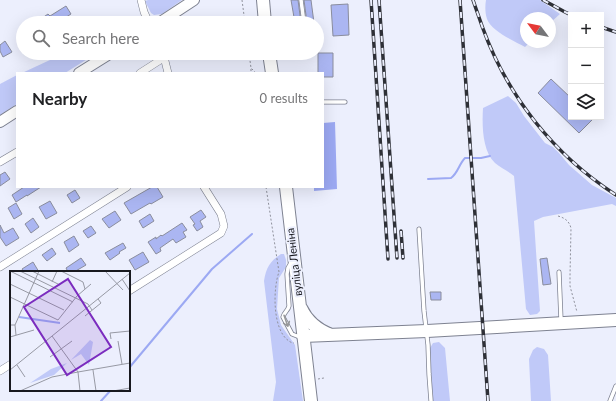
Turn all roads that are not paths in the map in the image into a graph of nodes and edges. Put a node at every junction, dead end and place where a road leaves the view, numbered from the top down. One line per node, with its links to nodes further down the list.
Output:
1 (141, 0): 5 (street)
2 (194, 0): 6 (street)
3 (263, 0): 7 (main road)
4 (300, 0): 8 (lane)
5 (146, 16)
6 (170, 16)
7 (265, 16)
8 (303, 16)
9 (100, 60): 13 (street)
10 (157, 60): 14 (street)
11 (165, 60): 15 (street)
12 (270, 60): 16 (main road)
13 (81, 72)
14 (141, 72)
15 (168, 72)
16 (272, 72)
17 (324, 102): 18 (lane)
18 (345, 102)
19 (16, 112): 20 (street)
20 (0, 122)
21 (16, 153): 22 (street)
22 (0, 162)
23 (125, 188): 28 (street)
24 (205, 188): 30 (street)
25 (286, 188): 27 (main road, вуліца Леніна)
26 (419, 229): 34 (lane)
27 (294, 258): 31 (main road, вуліца Леніна); 36 (lane, one-way to 36)
28 (0, 267)
29 (559, 272): 33 (lane)
30 (130, 290)
31 (300, 307): 35 (main road); 36 (main road, вуліца Леніна)
32 (616, 320): 33 (main road)
33 (561, 323): 34 (main road)
34 (427, 331): 35 (main road); 41 (lane)
35 (333, 335): 36 (main road)
36 (301, 340): 40 (main road, вуліца Леніна)
37 (10, 365): 38 (street)
38 (0, 371)
39 (616, 386): 42 (lane)
40 (311, 401)
41 (431, 401)
42 (610, 401)

